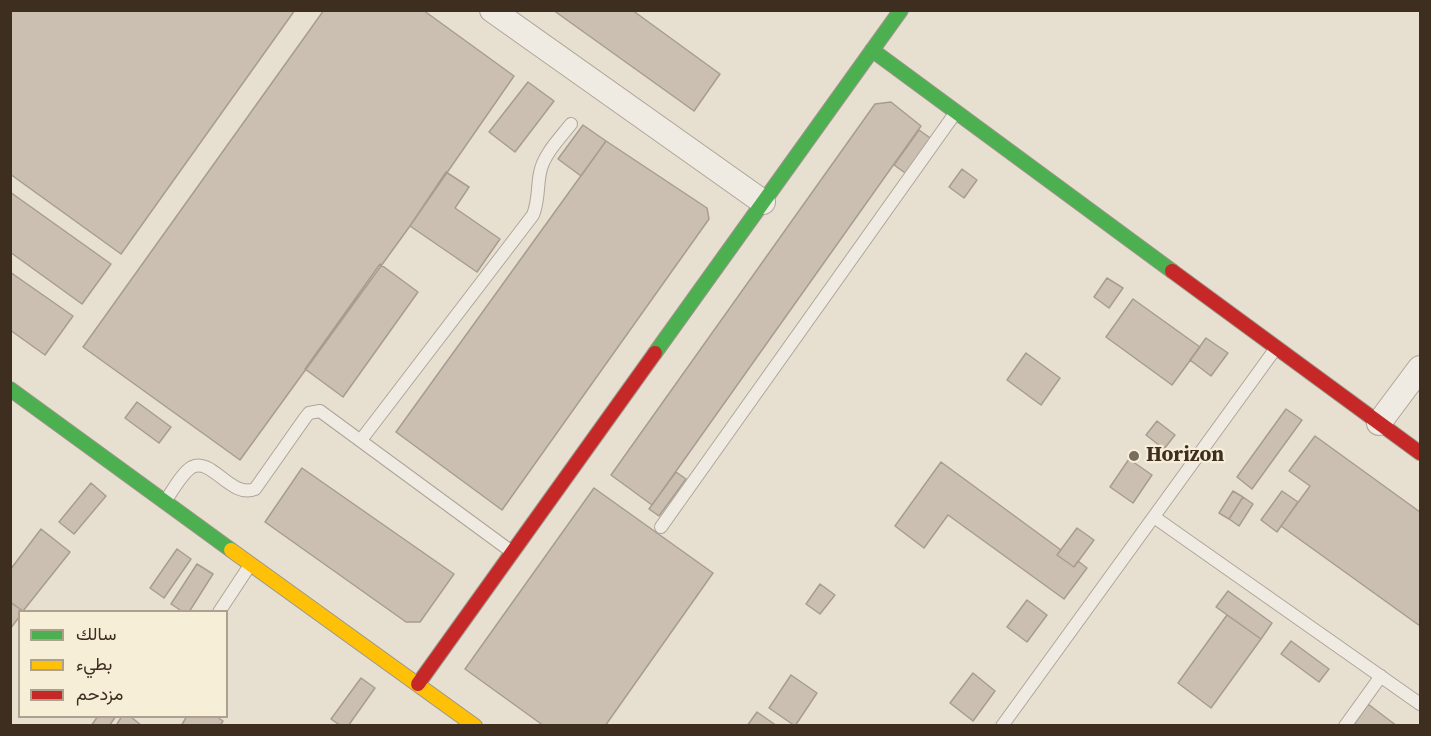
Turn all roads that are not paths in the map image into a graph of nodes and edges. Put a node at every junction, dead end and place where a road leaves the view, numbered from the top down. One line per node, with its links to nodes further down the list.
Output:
1 (492, 10): 6 (street)
2 (901, 10): 3 (street)
3 (872, 50): 4 (street); 6 (street)
4 (956, 112): 7 (street); 15 (lane)
5 (571, 124): 11 (lane)
6 (764, 202): 16 (street)
7 (1277, 347): 10 (street); 14 (lane)
8 (1420, 368): 10 (street)
9 (10, 389): 13 (street)
10 (1379, 423): 12 (street)
11 (361, 440): 13 (lane); 16 (lane)
12 (1420, 453)
13 (165, 501): 17 (street)
14 (1154, 517): 19 (lane); 23 (lane)
15 (661, 526)
16 (512, 552): 20 (street)
17 (251, 563): 18 (lane); 20 (street)
18 (220, 610)
19 (1381, 676): 21 (lane); 24 (lane)
20 (418, 684): 22 (street)
21 (1420, 704)
22 (475, 726)
23 (1002, 726)
24 (1345, 726)

